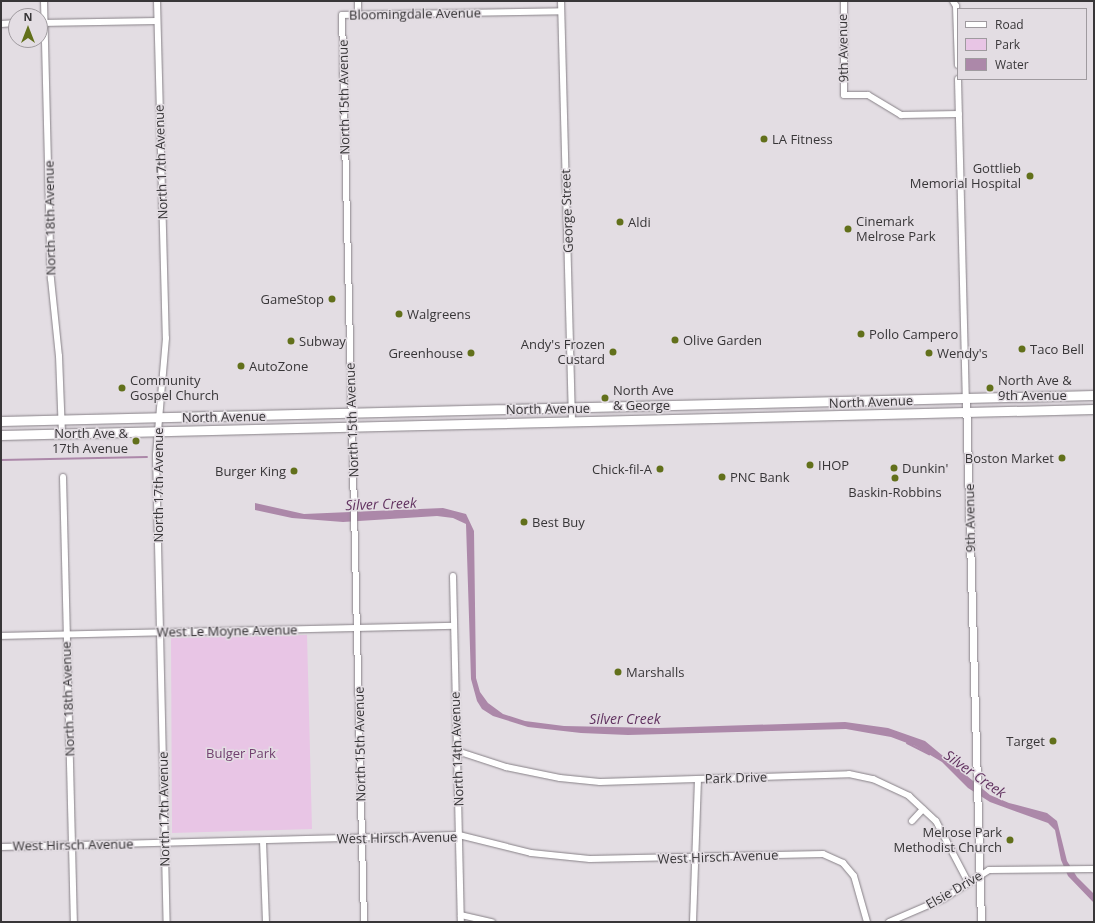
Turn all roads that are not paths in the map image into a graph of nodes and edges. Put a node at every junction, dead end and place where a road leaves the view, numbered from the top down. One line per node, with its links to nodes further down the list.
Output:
1 (157, 1): 9 (street, North 17th Avenue)
2 (358, 1): 8 (street)
3 (561, 1): 6 (street, George Street)
4 (844, 1): 14 (street, 9th Avenue)
5 (953, 1): 11 (street)
6 (561, 11): 8 (street, Bloomingdale Avenue); 17 (street, George Street)
7 (342, 15): 8 (street, Bloomingdale Avenue); 20 (street, North 15th Avenue)
8 (358, 15)
9 (157, 21): 10 (street); 21 (street, North 17th Avenue)
10 (48, 23)
11 (957, 36)
12 (43, 48): 22 (street, North 18th Avenue)
13 (958, 80): 14 (street, 9th Avenue)
14 (959, 114): 16 (street, 9th Avenue)
15 (1094, 395): 16 (main road, North Avenue)
16 (966, 399): 17 (main road, North Avenue); 19 (street, 9th Avenue)
17 (572, 409): 20 (main road, North Avenue); 24 (street, George Street)
18 (1094, 409): 19 (main road, North Avenue)
19 (967, 412): 24 (main road, North Avenue); 48 (street, 9th Avenue)
20 (352, 414): 21 (main road, North Avenue); 25 (street, North 15th Avenue)
21 (158, 418): 22 (main road, North Avenue); 26 (street, North 17th Avenue)
22 (62, 420): 23 (main road, North Avenue); 27 (street, North 18th Avenue)
23 (1, 422)
24 (572, 422): 25 (main road, North Avenue)
25 (352, 427): 26 (main road, North Avenue); 32 (street, North 15th Avenue)
26 (157, 431): 27 (main road, North Avenue); 33 (street, North 17th Avenue)
27 (62, 434): 28 (main road, North Avenue)
28 (1, 435)
29 (63, 477): 34 (street, North 18th Avenue)
30 (452, 576): 31 (street, North 14th Avenue)
31 (453, 626): 32 (street, West Le Moyne Avenue); 36 (street, North 14th Avenue)
32 (358, 628): 33 (street, West Le Moyne Avenue); 41 (street, North 15th Avenue)
33 (160, 632): 34 (street, West Le Moyne Avenue); 43 (street, North 17th Avenue)
34 (66, 634): 35 (street, West Le Moyne Avenue); 44 (street, North 18th Avenue)
35 (1, 636)
36 (457, 751): 37 (street, Park Drive); 40 (street, North 14th Avenue)
37 (698, 779): 38 (street, Park Drive); 46 (street)
38 (923, 809): 39 (street); 49 (street, Park Drive)
39 (912, 821)
40 (459, 835): 41 (street, West Hirsch Avenue); 46 (street, West Hirsch Avenue); 50 (street, North 14th Avenue)
41 (361, 838): 42 (street, West Hirsch Avenue); 54 (street, North 15th Avenue)
42 (263, 841): 43 (street, West Hirsch Avenue); 53 (street)
43 (165, 843): 44 (street, West Hirsch Avenue); 52 (street, North 17th Avenue)
44 (72, 845): 45 (street, West Hirsch Avenue); 51 (street, North 18th Avenue)
45 (1, 847)
46 (697, 857): 57 (street); 58 (street, West Hirsch Avenue)
47 (1094, 869): 48 (street, Elsie Drive)
48 (980, 875): 49 (street, Elsie Drive); 60 (street, 9th Avenue)
49 (968, 882): 59 (street, Elsie Drive)
50 (461, 915): 55 (street, North 14th Avenue); 56 (street)
51 (74, 922)
52 (167, 922)
53 (266, 922)
54 (364, 922)
55 (461, 922)
56 (492, 922)
57 (693, 922)
58 (867, 922)
59 (889, 922)
60 (981, 922)

